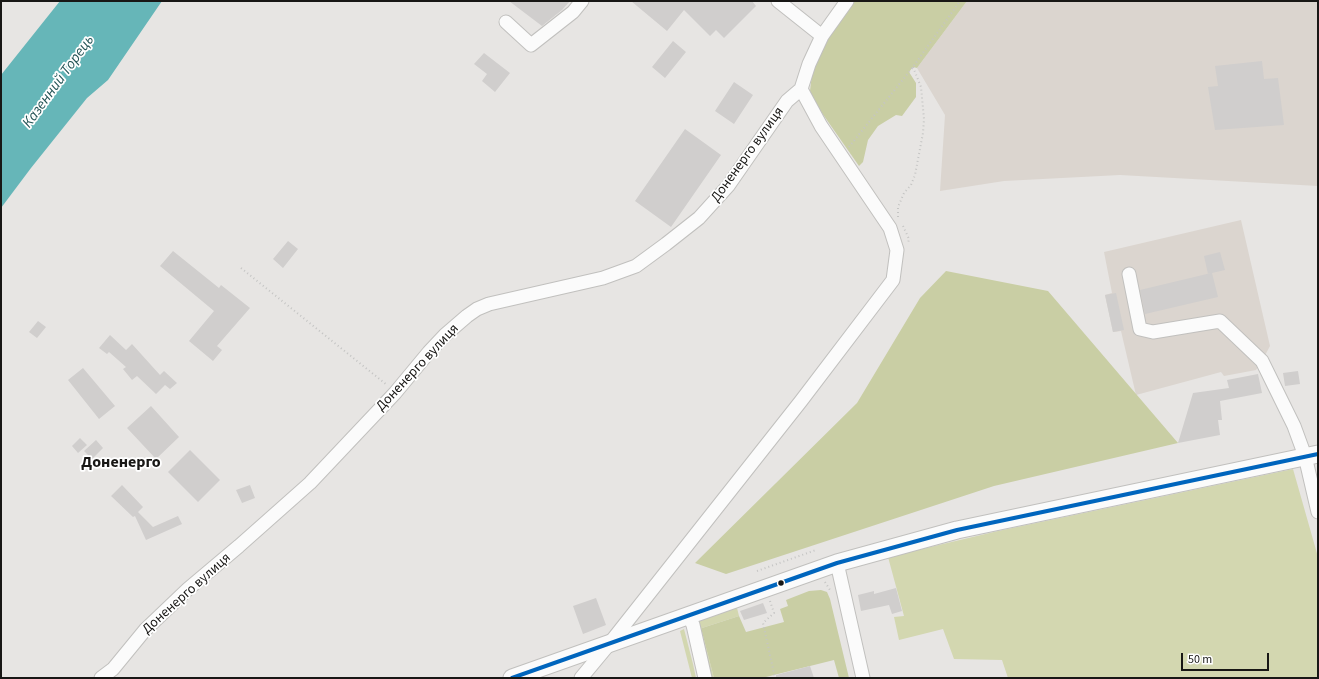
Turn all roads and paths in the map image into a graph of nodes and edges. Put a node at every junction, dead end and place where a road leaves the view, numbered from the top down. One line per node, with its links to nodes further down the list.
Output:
1 (582, 1): 5 (street)
2 (778, 1): 6 (street)
3 (847, 1): 6 (street)
4 (960, 1): 7 (path)
5 (506, 22)
6 (822, 36): 8 (street)
7 (913, 67): 9 (path); 10 (path)
8 (801, 89): 9 (street); 15 (street, Доненерго вулиця)
9 (842, 156): 23 (street)
10 (898, 217)
11 (902, 224): 12 (path)
12 (908, 248)
13 (241, 268): 15 (path)
14 (1129, 274): 16 (street)
15 (395, 393): 24 (street, Доненерго вулиця)
16 (1312, 455): 17 (street); 19 (main road)
17 (1318, 512)
18 (816, 550): 20 (path)
19 (837, 563): 22 (main road); 29 (street)
20 (757, 571)
21 (770, 600): 28 (path)
22 (689, 616): 23 (main road); 27 (street)
23 (610, 643): 25 (main road); 26 (street)
24 (101, 678)
25 (512, 678)
26 (581, 678)
27 (705, 678)
28 (775, 678)
29 (863, 678)

